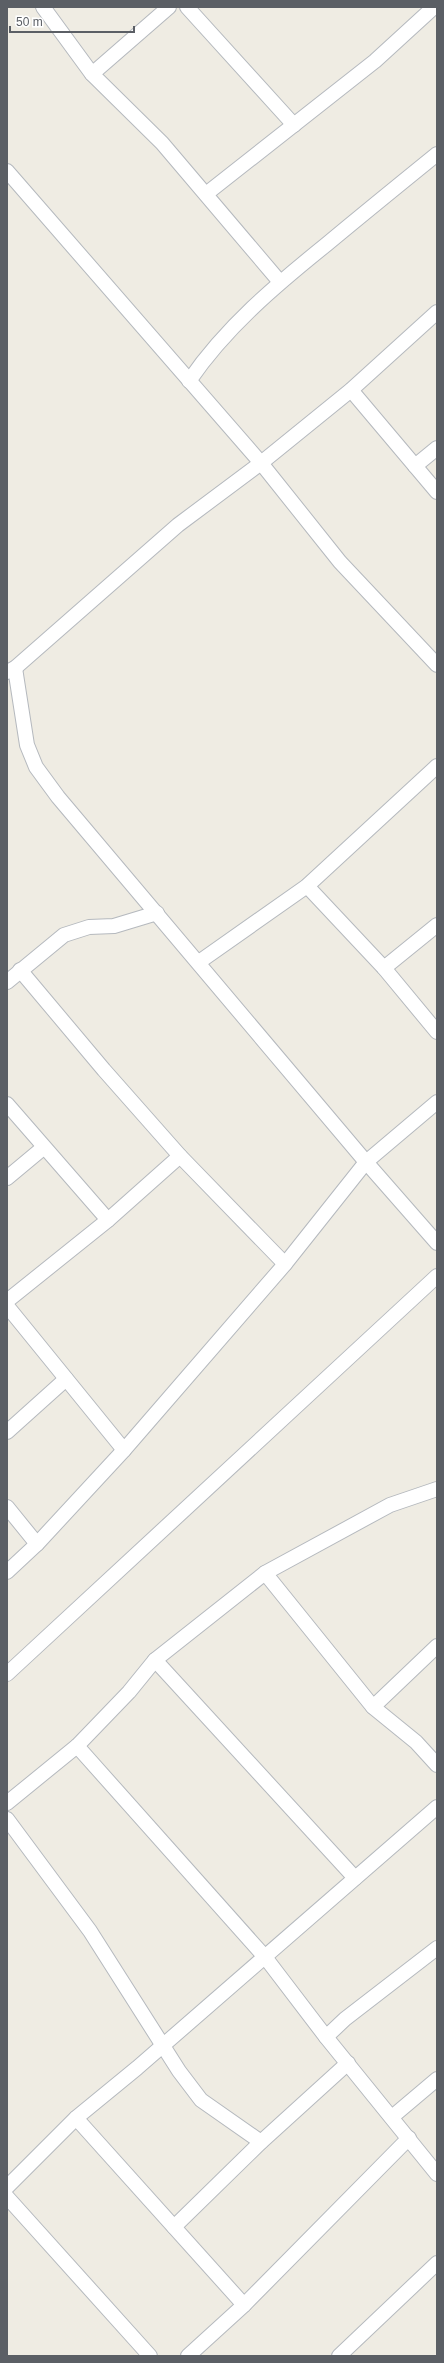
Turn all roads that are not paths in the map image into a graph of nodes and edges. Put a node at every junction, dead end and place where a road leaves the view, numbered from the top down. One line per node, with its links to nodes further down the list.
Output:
1 (43, 7): 5 (street)
2 (169, 7): 5 (street)
3 (187, 7): 6 (street)
4 (434, 7): 6 (street)
5 (92, 74): 9 (street)
6 (294, 125): 9 (street)
7 (437, 154): 10 (street)
8 (7, 171): 12 (street)
9 (206, 194): 10 (street)
10 (280, 282): 12 (street)
11 (437, 312): 13 (street)
12 (189, 380): 15 (street)
13 (351, 390): 15 (street); 16 (street)
14 (437, 448): 16 (street)
15 (261, 463): 18 (street); 19 (street)
16 (415, 466): 17 (street)
17 (437, 492)
18 (437, 665)
19 (11, 670): 22 (street)
20 (437, 766): 21 (street)
21 (307, 886): 24 (street); 25 (street)
22 (157, 913): 24 (street); 26 (street)
23 (437, 925): 25 (street)
24 (199, 962): 33 (street)
25 (384, 968): 28 (street)
26 (20, 970): 27 (street); 32 (street)
27 (7, 982)
28 (437, 1032)
29 (437, 1102): 33 (street)
30 (7, 1104): 31 (street)
31 (43, 1148): 34 (street); 35 (street)
32 (180, 1156): 35 (street); 37 (street)
33 (366, 1162): 36 (street); 37 (street)
34 (7, 1178)
35 (108, 1220): 39 (street)
36 (437, 1243)
37 (285, 1264): 43 (street)
38 (437, 1276): 51 (street)
39 (7, 1301)
40 (7, 1306): 41 (street)
41 (66, 1379): 42 (street); 43 (street)
42 (7, 1432)
43 (124, 1450): 46 (street)
44 (437, 1489): 48 (street)
45 (7, 1507): 46 (street)
46 (36, 1544): 47 (street)
47 (7, 1572)
48 (265, 1573): 50 (street); 52 (street)
49 (437, 1646): 52 (street)
50 (155, 1660): 53 (street); 58 (street)
51 (7, 1674)
52 (373, 1707): 54 (street)
53 (76, 1746): 55 (street); 60 (street)
54 (437, 1765)
55 (7, 1803)
56 (437, 1807): 58 (street)
57 (7, 1819): 62 (street)
58 (355, 1878): 60 (street)
59 (437, 1948): 61 (street)
60 (265, 1957): 61 (street); 62 (street)
61 (326, 2037): 63 (street)
62 (163, 2044): 66 (street); 68 (street)
63 (348, 2063): 65 (street); 68 (street)
64 (437, 2079): 65 (street)
65 (392, 2117): 67 (street)
66 (76, 2118): 70 (street); 72 (street)
67 (409, 2138): 69 (street); 74 (street)
68 (261, 2142): 72 (street)
69 (437, 2174)
70 (7, 2187)
71 (7, 2197): 75 (street)
72 (174, 2227): 74 (street)
73 (437, 2263): 77 (street)
74 (244, 2305): 76 (street)
75 (150, 2356)
76 (188, 2356)
77 (339, 2356)

